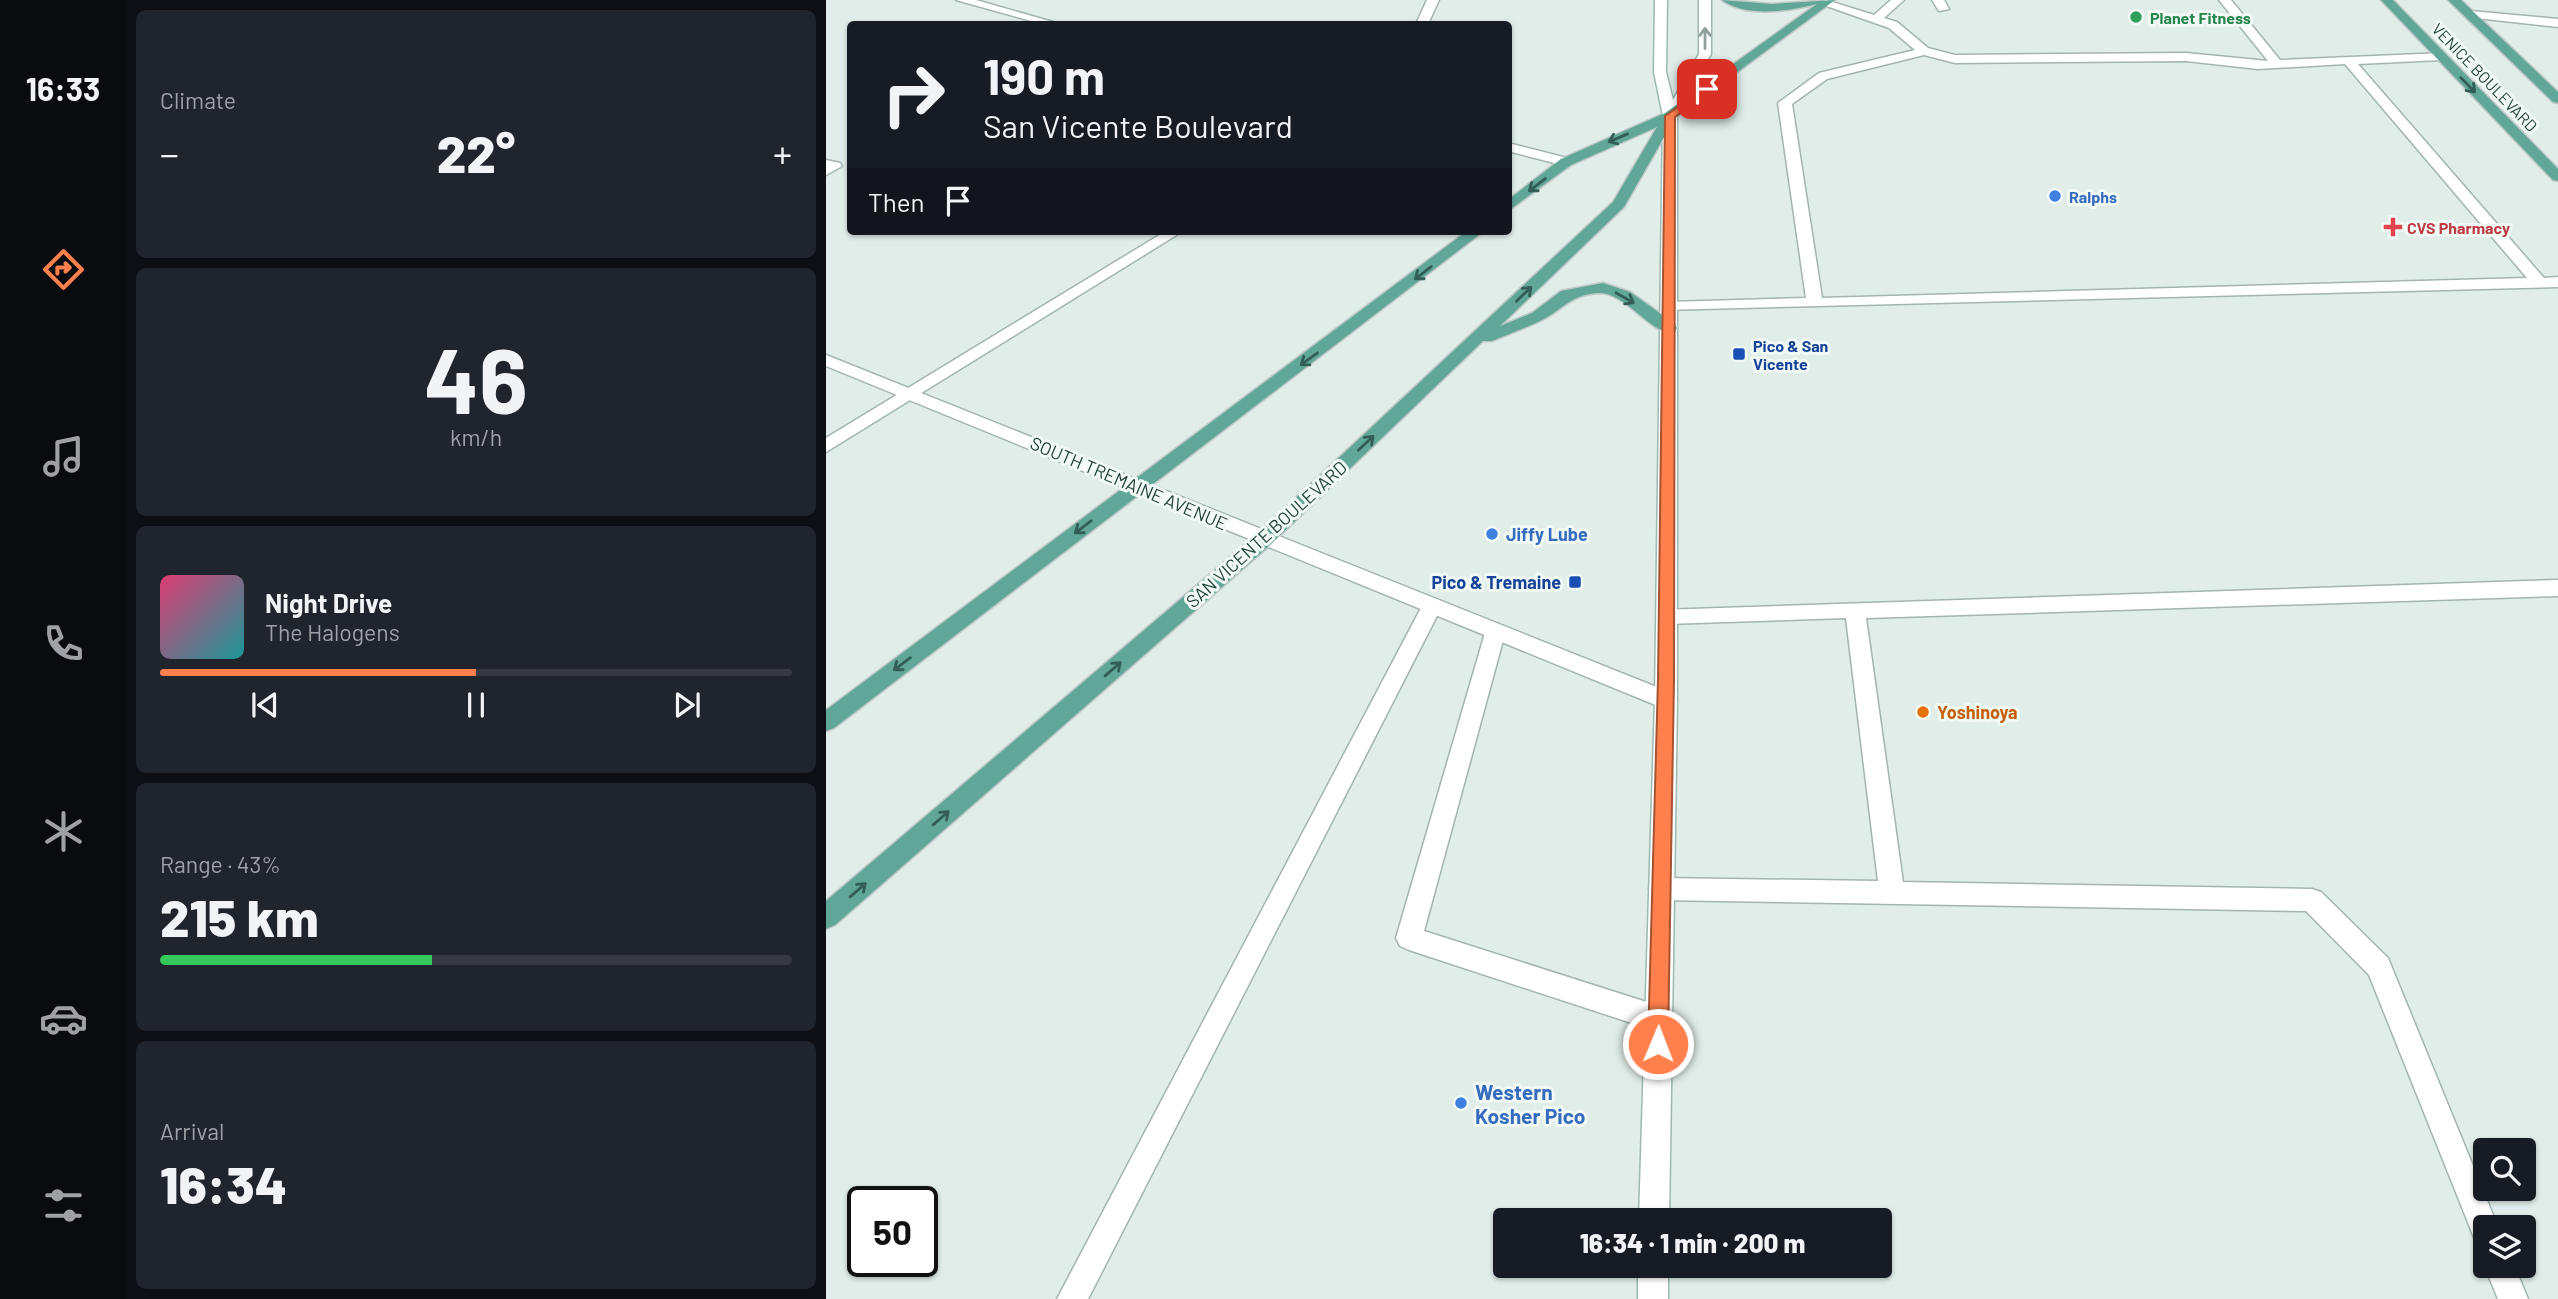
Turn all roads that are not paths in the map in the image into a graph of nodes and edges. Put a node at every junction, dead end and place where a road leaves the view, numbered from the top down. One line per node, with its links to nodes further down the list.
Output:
1 (962, 0): 13 (main road)
2 (1433, 0): 14 (main road)
3 (1661, 0): 21 (main road)
4 (1705, 0): 21 (main road, one-way to 4)
5 (1728, 0): 10 (main road)
6 (1898, 0): 12 (main road)
7 (2225, 0): 19 (main road)
8 (2387, 0): 17 (main road, VENICE BOULEVARD)
9 (2455, 0): 11 (main road, VENICE BOULEVARD)
10 (1823, 1): 12 (main road); 21 (main road, SAN VICENTE BOULEVARD)
11 (2471, 15): 15 (main road); 20 (main road, VENICE BOULEVARD)
12 (1875, 20): 16 (main road)
13 (1042, 21)
14 (1423, 21)
15 (2558, 23)
16 (1924, 51): 19 (main road); 32 (main road)
17 (2440, 56): 18 (main road); 26 (main road, VENICE BOULEVARD, one-way to 26)
18 (2349, 61): 19 (main road); 31 (main road)
19 (2277, 64)
20 (2558, 99)
21 (1670, 116): 23 (main road, SAN VICENTE BOULEVARD, one-way to 23); 33 (main road); 35 (main road, SAN VICENTE BOULEVARD, one-way to 21)
22 (1512, 148): 23 (main road)
23 (1566, 162): 27 (main road, SAN VICENTE BOULEVARD, one-way to 27)
24 (826, 164): 25 (main road)
25 (826, 171)
26 (2558, 177)
27 (1512, 204)
28 (1168, 235): 37 (main road)
29 (1472, 235): 39 (main road, one-way to 39)
30 (2558, 282): 31 (main road)
31 (2540, 283): 32 (main road)
32 (1815, 303): 33 (main road)
33 (1669, 307): 34 (main road)
34 (1669, 328): 35 (main road, one-way to 34); 44 (main road)
35 (1474, 341): 40 (main road, SAN VICENTE BOULEVARD, one-way to 35)
36 (826, 360): 37 (main road, SOUTH TREMAINE AVENUE)
37 (910, 394): 38 (main road); 39 (main road, SOUTH TREMAINE AVENUE)
38 (826, 446)
39 (1138, 485): 40 (main road, SOUTH TREMAINE AVENUE); 47 (main road, one-way to 47)
40 (1263, 540): 42 (main road, SOUTH TREMAINE AVENUE); 50 (main road, SAN VICENTE BOULEVARD, one-way to 40)
41 (2558, 588): 43 (main road)
42 (1430, 608): 45 (main road, SOUTH TREMAINE AVENUE); 56 (main road)
43 (1855, 610): 44 (main road); 49 (main road)
44 (1667, 616): 46 (main road)
45 (1494, 633): 46 (main road, SOUTH TREMAINE AVENUE); 51 (main road)
46 (1665, 700): 48 (main road)
47 (826, 722)
48 (1661, 889): 49 (main road); 51 (main road)
49 (1892, 892): 53 (main road)
50 (826, 917)
51 (1658, 1019): 52 (main road)
52 (1654, 1208)
53 (2479, 1215)
54 (1653, 1278): 57 (main road)
55 (2504, 1278): 58 (main road)
56 (1072, 1299)
57 (1653, 1299)
58 (2513, 1299)

